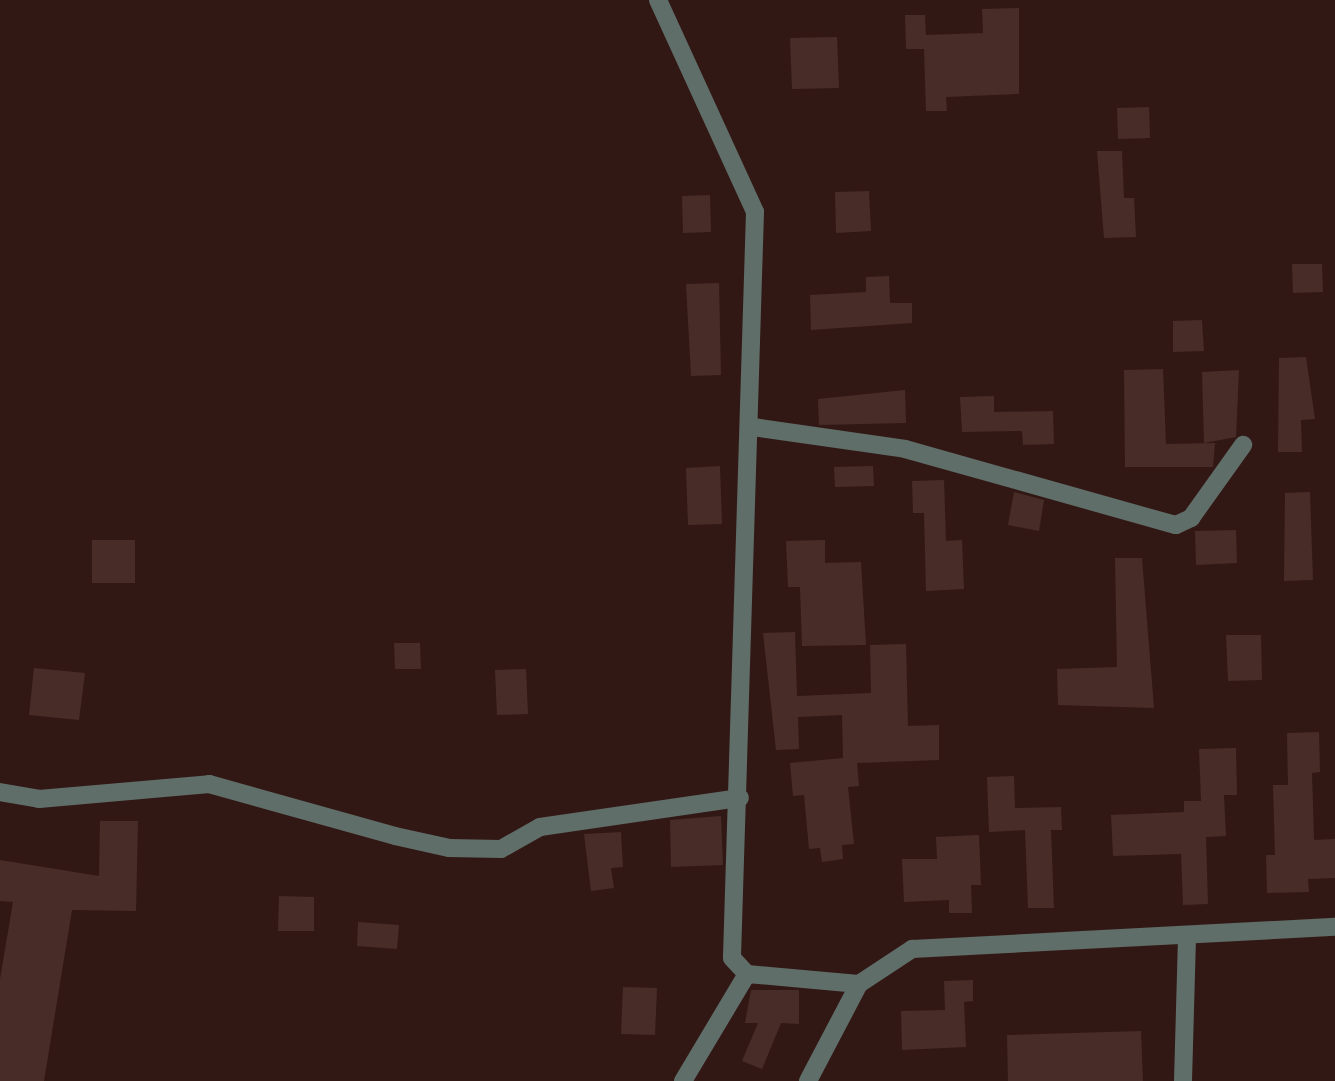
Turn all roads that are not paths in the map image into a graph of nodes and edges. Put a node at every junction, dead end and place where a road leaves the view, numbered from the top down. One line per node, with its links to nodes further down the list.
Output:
1 (658, 0): 2 (street)
2 (753, 427): 3 (street); 5 (street)
3 (1242, 445)
4 (0, 792): 5 (street)
5 (740, 798): 8 (street)
6 (1335, 927): 7 (street)
7 (1187, 939): 9 (street); 12 (street)
8 (747, 974): 9 (street); 10 (street)
9 (859, 984): 11 (street)
10 (683, 1081)
11 (808, 1081)
12 (1183, 1081)

